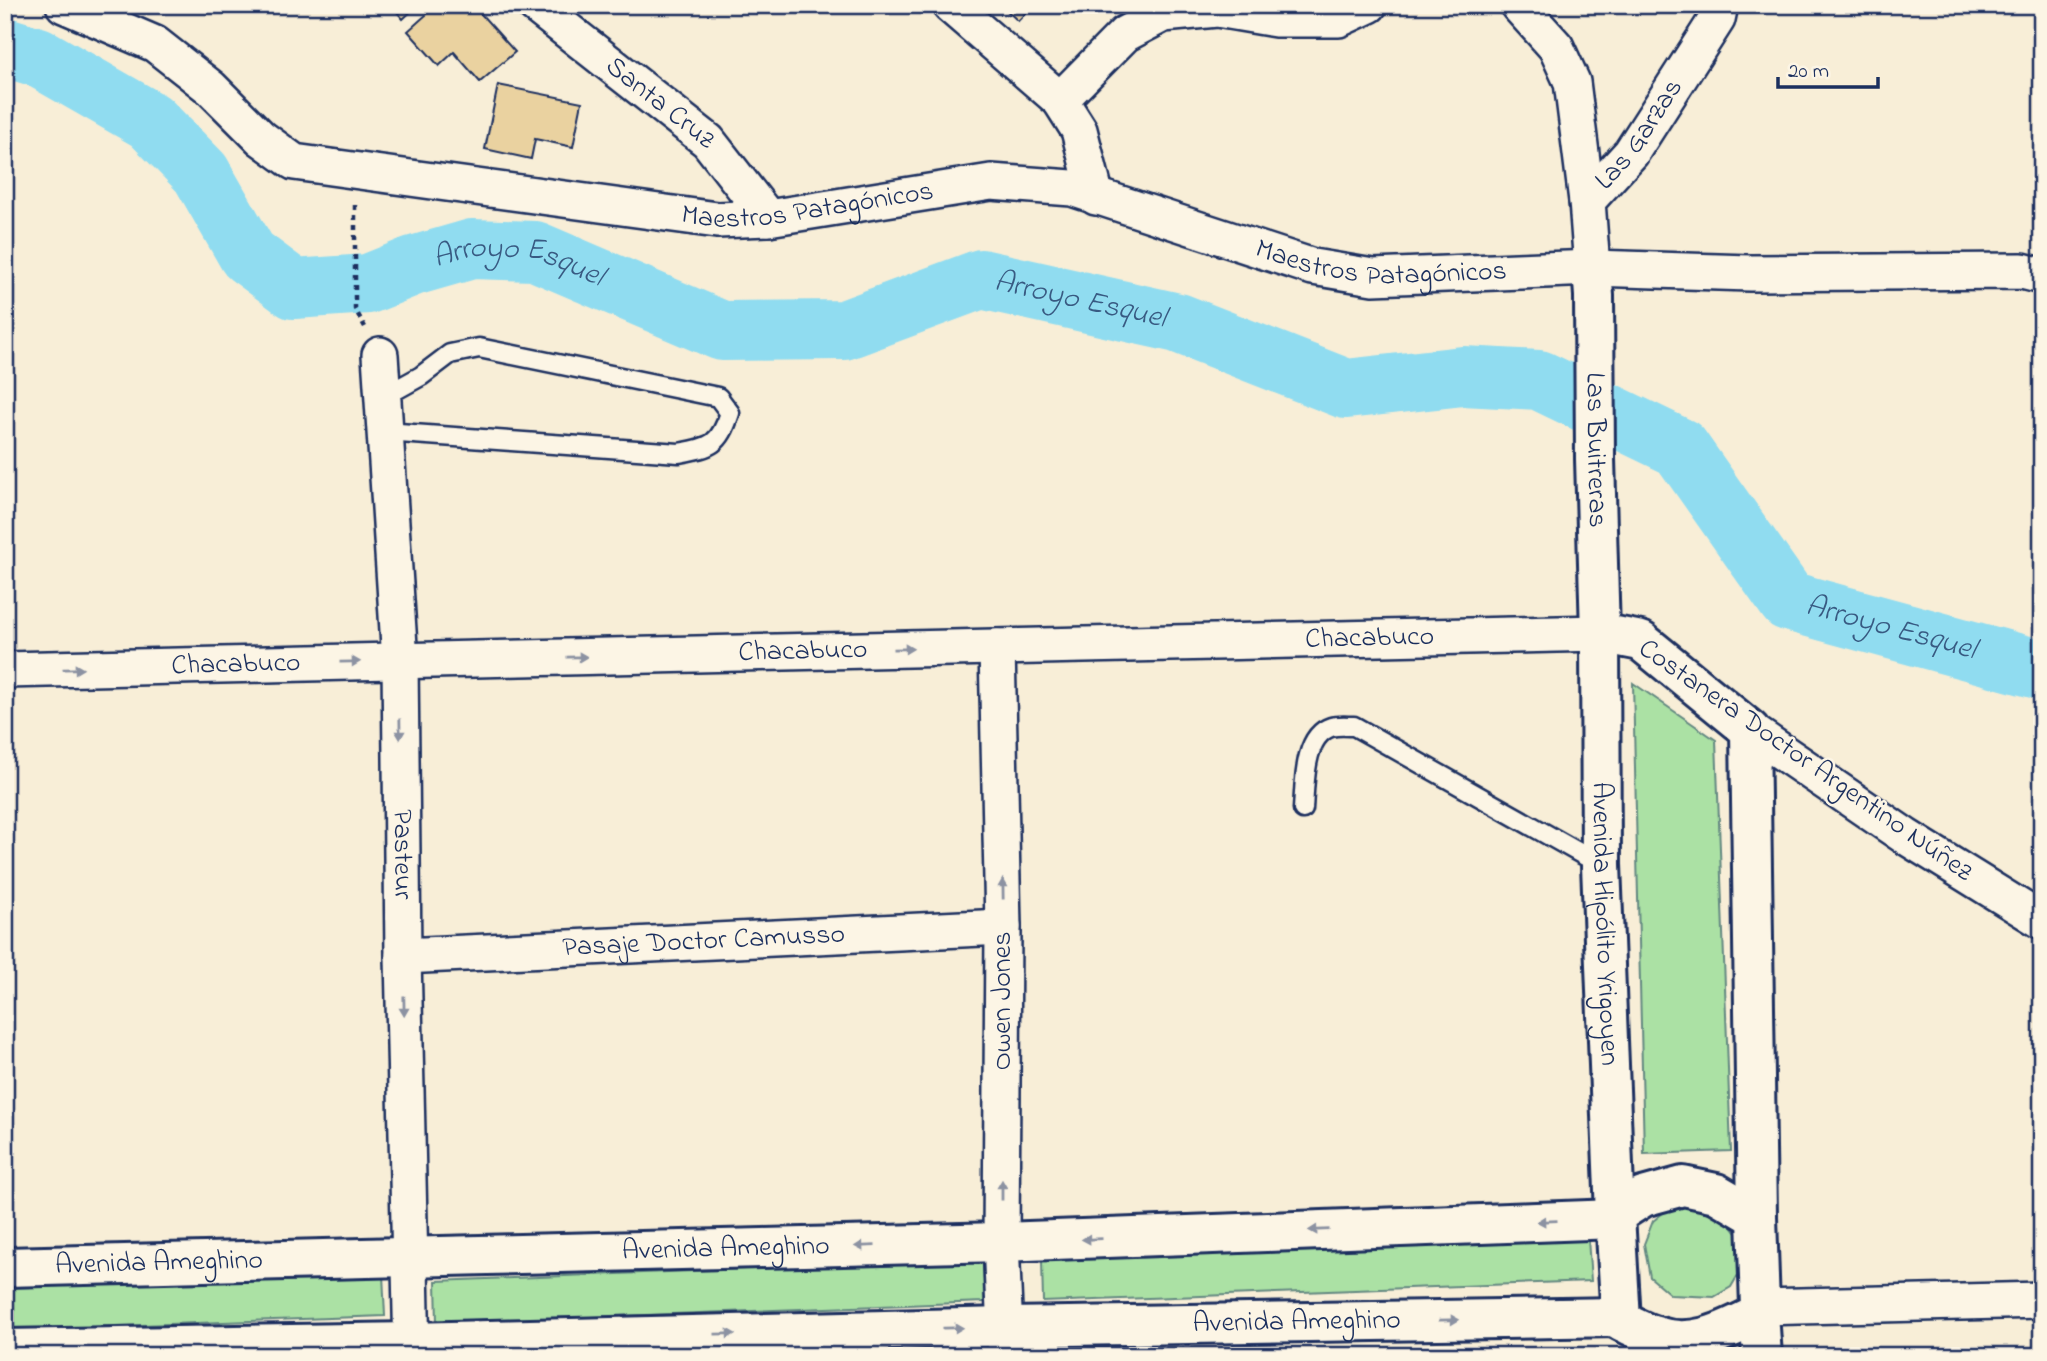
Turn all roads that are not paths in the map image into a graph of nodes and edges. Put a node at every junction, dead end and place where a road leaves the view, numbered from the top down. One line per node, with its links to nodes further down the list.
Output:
1 (64, 5): 10 (street, Maestros Patagónicos)
2 (535, 5): 10 (street, Santa Cruz)
3 (950, 5): 7 (street)
4 (1369, 5): 7 (street)
5 (1518, 5): 9 (street)
6 (1720, 5): 9 (street, Las Garzas)
7 (1060, 100): 8 (street)
8 (1096, 197): 10 (street, Maestros Patagónicos); 12 (street, Maestros Patagónicos)
9 (1587, 201): 12 (street, Las Garzas)
10 (768, 218)
11 (2042, 276): 12 (street, Maestros Patagónicos)
12 (1593, 282): 16 (main road, Las Buitreras)
13 (380, 355): 14 (street, Pasteur)
14 (383, 397): 15 (street, Pasteur); 15 (lane)
15 (385, 432): 18 (street, Pasteur)
16 (1600, 633): 17 (street, Chacabuco); 20 (main road, Costanera Doctor Argentino Núñez); 22 (main road, Avenida Hipólito Yrigoyen)
17 (997, 647): 18 (street, Chacabuco, one-way to 17); 24 (street, Owen Jones, one-way to 17)
18 (400, 661): 19 (street, Chacabuco, one-way to 18); 25 (street, Pasteur, one-way to 25)
19 (5, 670)
20 (1750, 730): 23 (street, Costanera Doctor Argentino Núñez); 27 (main road)
21 (1303, 809): 22 (lane)
22 (1601, 864): 26 (main road, Avenida Hipólito Yrigoyen)
23 (2042, 920)
24 (1003, 927): 25 (street, Pasaje Doctor Camusso); 28 (street, Owen Jones, one-way to 24)
25 (403, 956): 29 (street, Pasteur, one-way to 29)
26 (1615, 1217): 27 (main road); 28 (main road, Avenida Ameghino, one-way to 28); 33 (main road)
27 (1757, 1217): 32 (main road)
28 (1001, 1242): 29 (main road, Avenida Ameghino, one-way to 29); 34 (street, Owen Jones)
29 (410, 1258): 30 (main road, Avenida Ameghino); 36 (street, Pasteur)
30 (5, 1267)
31 (2042, 1300): 32 (street)
32 (1760, 1310): 33 (main road); 37 (main road)
33 (1621, 1331): 34 (main road, Avenida Ameghino, one-way to 33)
34 (1005, 1341): 36 (main road, Avenida Ameghino, one-way to 34)
35 (5, 1349): 36 (main road, Avenida Ameghino)
36 (412, 1349)
37 (1762, 1356)

